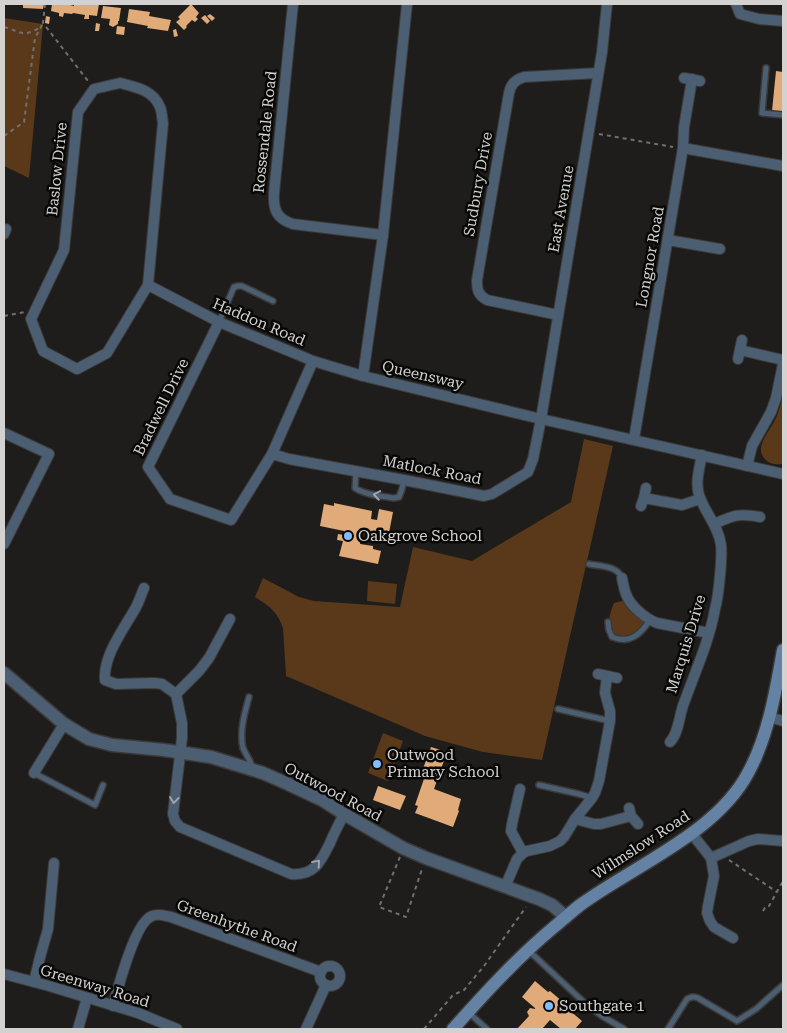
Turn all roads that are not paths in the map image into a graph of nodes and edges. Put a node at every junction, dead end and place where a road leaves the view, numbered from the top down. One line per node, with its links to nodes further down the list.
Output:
1 (293, 4): 12 (street, Rossendale Road)
2 (407, 4): 12 (street, Queensway)
3 (607, 4): 7 (street, East Avenue)
4 (736, 4): 5 (street)
5 (783, 21)
6 (766, 68): 9 (lane)
7 (598, 73): 17 (street, East Avenue); 17 (street, Sudbury Drive)
8 (692, 79): 10 (street, Longnor Road)
9 (783, 115)
10 (683, 148): 11 (street); 13 (street, Longnor Road)
11 (783, 166)
12 (382, 235): 23 (street, Queensway)
13 (668, 240): 14 (street); 26 (street, Longnor Road)
14 (720, 249)
15 (148, 285): 15 (street, Baslow Drive); 18 (street, Haddon Road)
16 (273, 301): 18 (lane)
17 (558, 316): 24 (street, East Avenue)
18 (219, 322): 21 (street, Haddon Road); 27 (street, Bradwell Drive)
19 (740, 350): 20 (street)
20 (783, 360)
21 (313, 361): 23 (street, Haddon Road); 27 (street, Bradwell Drive)
22 (783, 364): 29 (street)
23 (363, 376): 24 (street, Queensway)
24 (541, 419): 26 (street, Queensway); 32 (street, Matlock Road)
25 (4, 433): 37 (street)
26 (634, 440): 28 (street, Queensway)
27 (272, 454): 31 (street, Matlock Road)
28 (702, 455): 29 (street, Queensway); 34 (street, Marquis Drive)
29 (747, 466): 30 (street, Queensway)
30 (783, 474)
31 (356, 476): 32 (street, Matlock Road); 32 (lane, one-way to 31)
32 (403, 484)
33 (644, 497): 34 (street)
34 (700, 499): 36 (street, Marquis Drive)
35 (760, 517): 36 (street)
36 (714, 524): 44 (street, Marquis Drive)
37 (4, 544)
38 (589, 564): 39 (lane)
39 (622, 578): 42 (street)
40 (144, 588): 48 (street)
41 (230, 619): 48 (street)
42 (650, 620): 43 (lane); 44 (street)
43 (608, 622)
44 (709, 633): 55 (street, Marquis Drive)
45 (783, 650): 51 (main road, Wilmslow Road)
46 (4, 673): 54 (street, Outwood Road)
47 (607, 676): 52 (street)
48 (176, 694): 56 (street)
49 (249, 697): 57 (lane)
50 (558, 709): 52 (lane)
51 (770, 717): 53 (street); 66 (main road, Wilmslow Road)
52 (610, 721): 62 (street)
53 (783, 721)
54 (64, 724): 56 (street, Outwood Road); 58 (street)
55 (670, 742)
56 (180, 752): 57 (street, Outwood Road); 63 (street, one-way to 63)
57 (252, 770): 63 (street, Outwood Road)
58 (34, 773): 59 (lane)
59 (103, 785)
60 (539, 785): 62 (lane)
61 (520, 789): 68 (street)
62 (592, 798): 65 (street)
63 (344, 814): 71 (street, Outwood Road)
64 (633, 816): 65 (street)
65 (575, 819): 68 (street)
66 (692, 834): 69 (street); 72 (main road, Wilmslow Road)
67 (783, 840): 69 (street)
68 (523, 853): 71 (street)
69 (711, 858): 73 (street)
70 (54, 863): 77 (street)
71 (505, 887): 72 (street, Outwood Road)
72 (566, 917): 74 (main road, Wilmslow Road)
73 (733, 938)
74 (528, 949): 82 (main road, Wilmslow Road); 88 (lane)
75 (321, 972): 78 (street); 78 (street, Greenhythe Road); 81 (street, Greenhythe Road)
76 (4, 974): 77 (street, Greenway Road)
77 (34, 982): 80 (street, Greenway Road)
78 (326, 985): 85 (street, Greenhythe Road)
79 (783, 985): 89 (lane)
80 (87, 998): 81 (street, Greenway Road); 83 (street)
81 (113, 1006): 84 (street, Greenway Road)
82 (468, 1012): 86 (main road, Wilmslow Road); 87 (lane)
83 (78, 1029)
84 (177, 1029)
85 (306, 1029)
86 (453, 1029)
87 (487, 1029)
88 (624, 1029)
89 (668, 1029)

